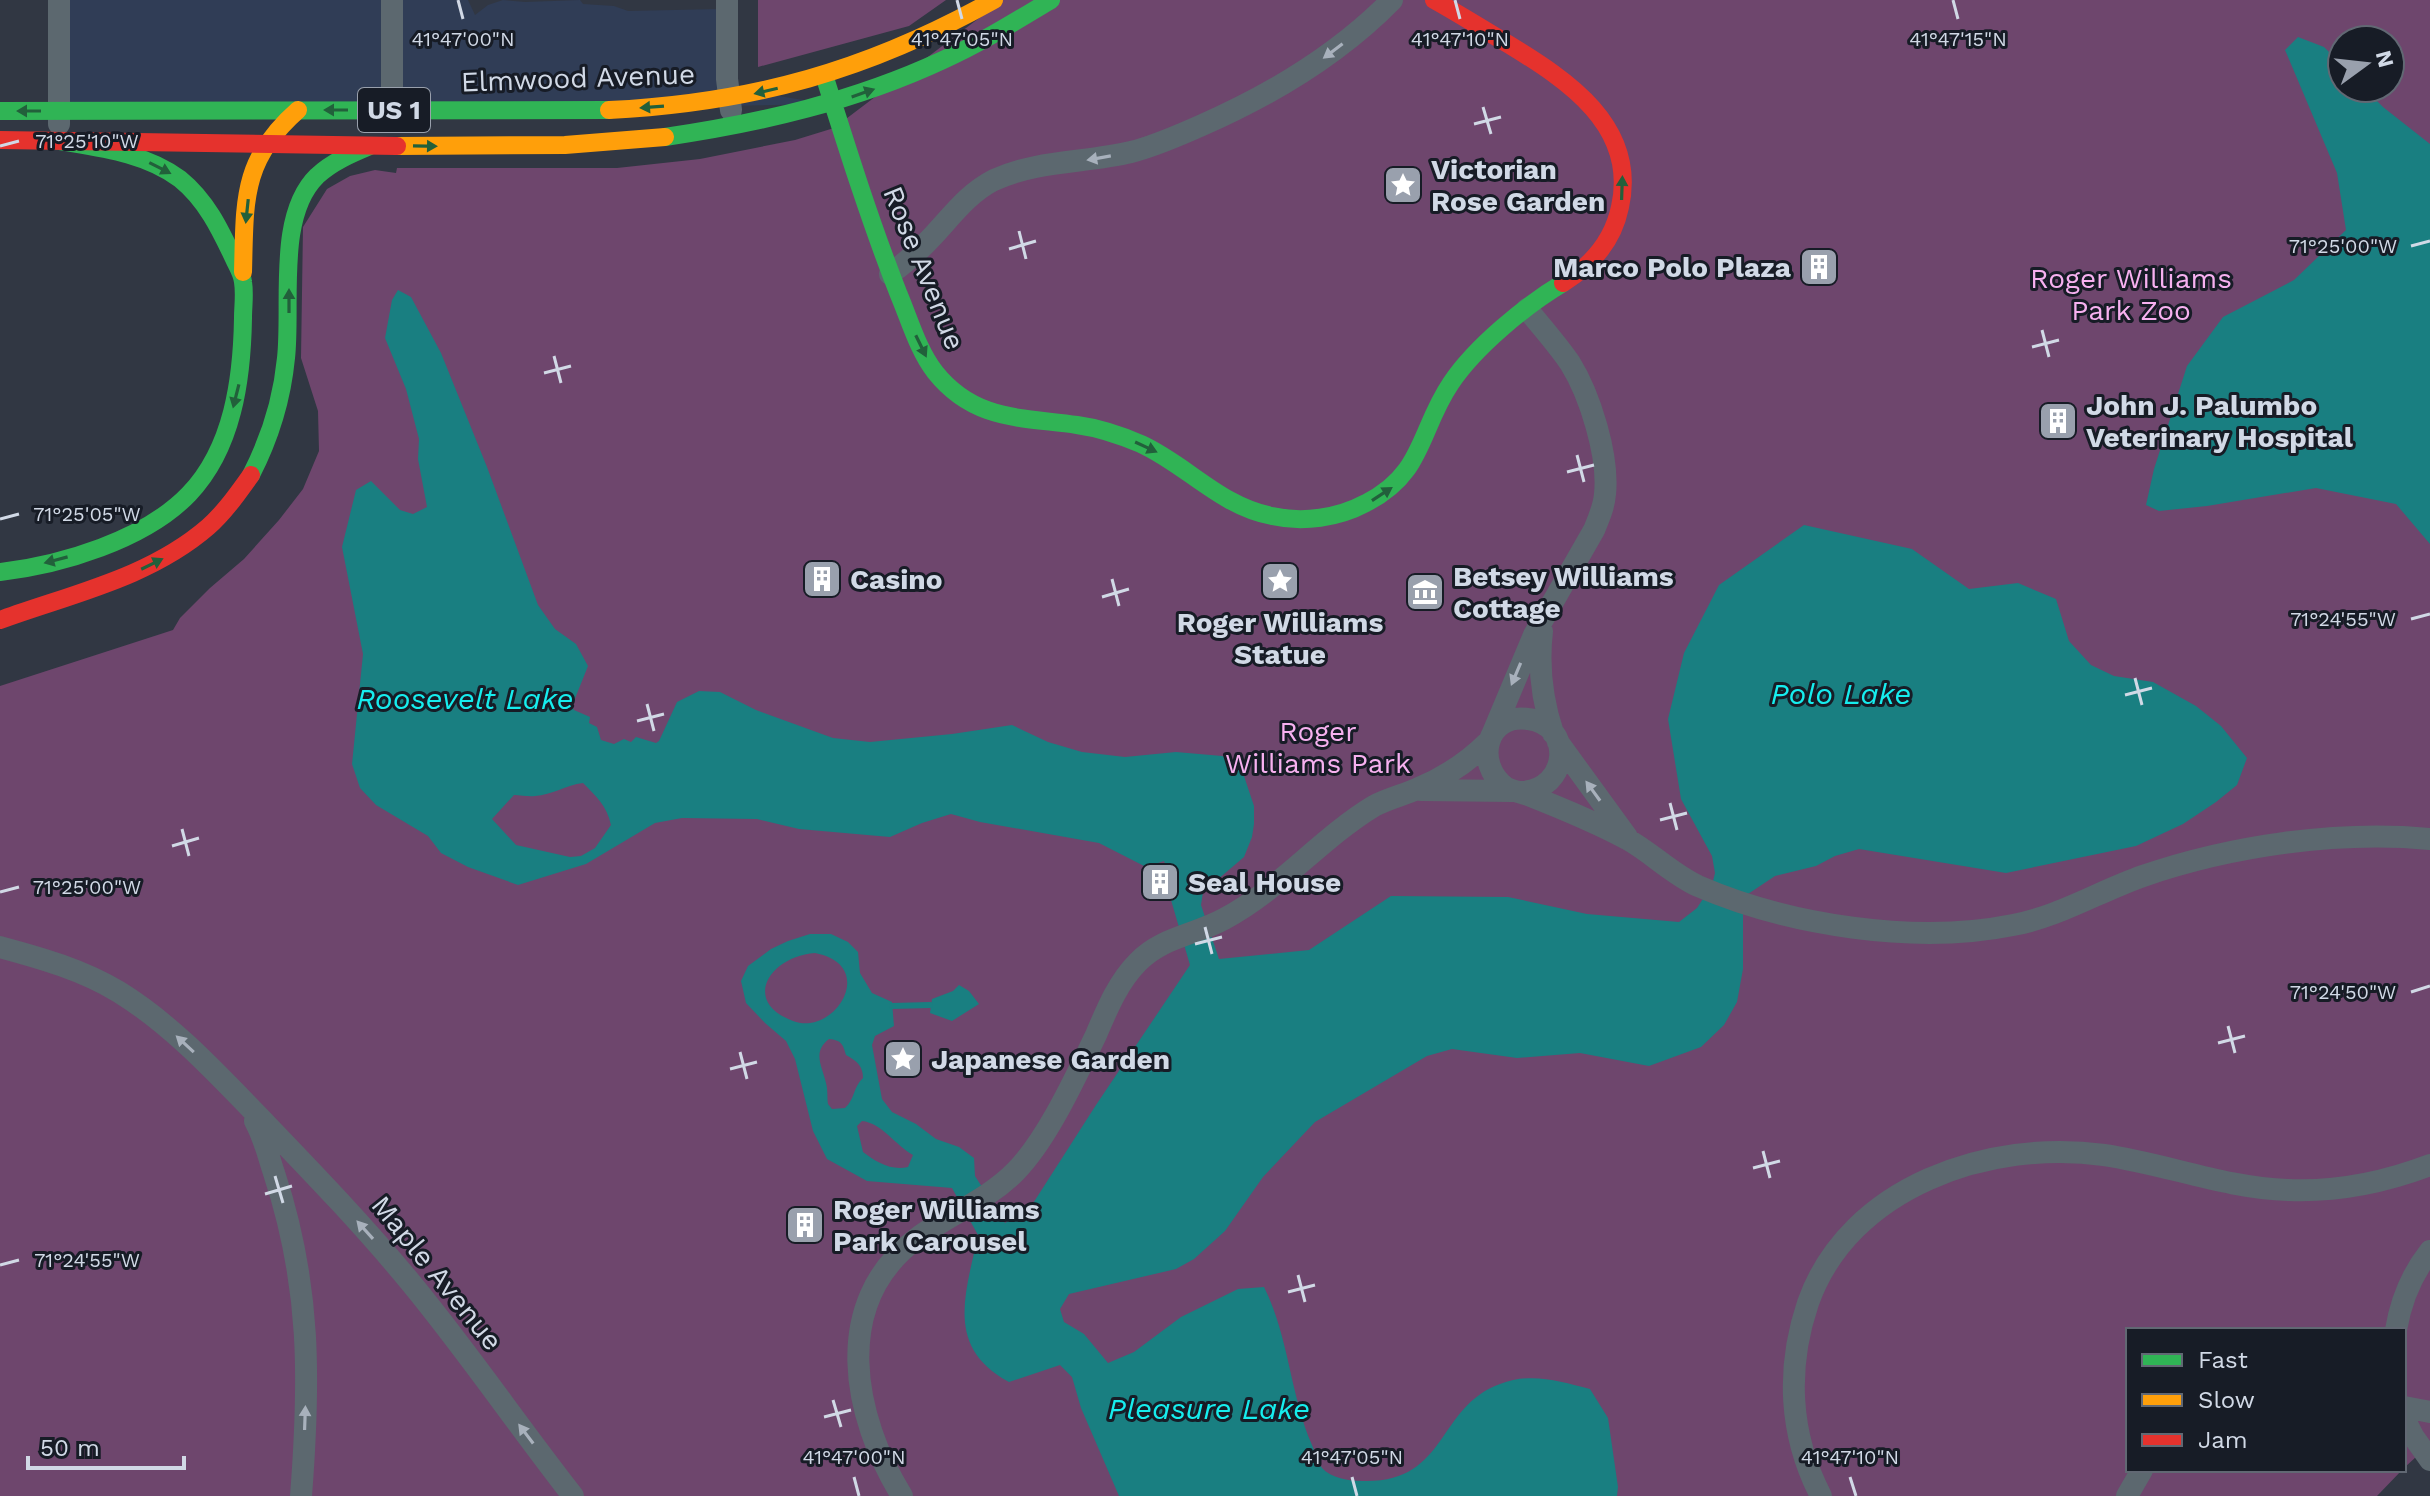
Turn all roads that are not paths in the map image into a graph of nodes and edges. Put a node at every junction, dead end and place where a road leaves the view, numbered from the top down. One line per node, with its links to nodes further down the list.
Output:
1 (59, 0): 14 (street)
2 (392, 0): 12 (street)
3 (727, 0): 9 (street)
4 (994, 0): 8 (main road, Elmwood Avenue / US 1)
5 (1051, 0): 10 (main road, Elmwood Avenue / US 1, one-way to 5)
6 (1392, 0): 20 (street, one-way to 20)
7 (1434, 0): 22 (main road, Rose Avenue, one-way to 7)
8 (824, 75): 9 (main road, Elmwood Avenue / US 1, one-way to 9); 10 (main road, Rose Avenue)
9 (729, 99): 12 (main road, Elmwood Avenue / US 1, one-way to 12); 15 (street)
10 (833, 103): 15 (main road, Elmwood Avenue / US 1); 20 (main road, Rose Avenue)
11 (298, 110): 12 (main road, Elmwood Avenue / US 1, one-way to 11); 14 (main road, Elmwood Avenue / US 1); 18 (main road)
12 (392, 110)
13 (0, 111): 14 (main road, Elmwood Avenue / US 1, one-way to 13)
14 (59, 111): 17 (street)
15 (734, 127): 19 (main road, Elmwood Avenue / US 1, one-way to 15)
16 (0, 140): 17 (main road, Elmwood Avenue / US 1)
17 (59, 141): 18 (main road, Elmwood Avenue / US 1); 21 (main road, one-way to 21)
18 (263, 145): 19 (main road, Elmwood Avenue / US 1); 21 (main road, one-way to 21)
19 (370, 146): 25 (main road, one-way to 19)
20 (890, 274): 22 (main road, Rose Avenue, one-way to 22)
21 (243, 279): 23 (main road, one-way to 23)
22 (1527, 309): 24 (street)
23 (0, 572)
24 (1545, 614): 26 (street); 27 (street, one-way to 27)
25 (0, 620)
26 (1555, 737): 27 (street); 29 (street); 31 (street, one-way to 26)
27 (1491, 739): 28 (street); 29 (street)
28 (1416, 790): 29 (street); 44 (street)
29 (1517, 791): 31 (street)
30 (2430, 839): 31 (street)
31 (1630, 841)
32 (0, 947): 33 (street, one-way to 32)
33 (241, 1098): 42 (street, one-way to 33); 43 (street, Maple Avenue, one-way to 33)
34 (2430, 1165): 45 (street)
35 (2430, 1251): 36 (street)
36 (2396, 1328)
37 (2406, 1407): 38 (street)
38 (2430, 1412)
39 (2406, 1422): 40 (street)
40 (2430, 1460)
41 (2141, 1472): 46 (street)
42 (301, 1496)
43 (573, 1496)
44 (902, 1496)
45 (1821, 1496)
46 (2127, 1496)

